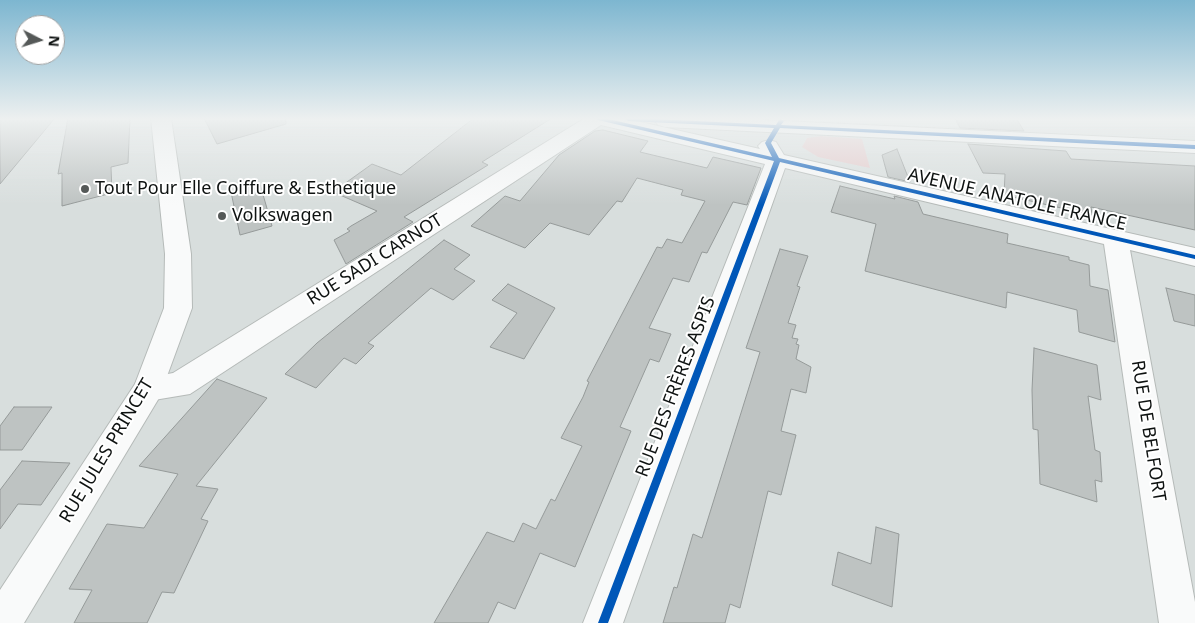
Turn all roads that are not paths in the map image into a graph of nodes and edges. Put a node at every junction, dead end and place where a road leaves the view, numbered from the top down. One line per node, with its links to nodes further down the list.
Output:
1 (165, 147): 8 (street, RUE JULES PRINCET)
2 (553, 147): 8 (street, RUE SADI CARNOT)
3 (719, 147): 5 (street, AVENUE ANATOLE FRANCE)
4 (770, 147): 5 (street)
5 (777, 161): 6 (street, AVENUE ANATOLE FRANCE); 10 (street, RUE DES FRÈRES ASPIS)
6 (1116, 239): 7 (street, AVENUE ANATOLE FRANCE); 11 (street, RUE DE BELFORT)
7 (1195, 257)
8 (148, 389): 9 (street, RUE JULES PRINCET)
9 (2, 623)
10 (603, 623)
11 (1179, 623)

